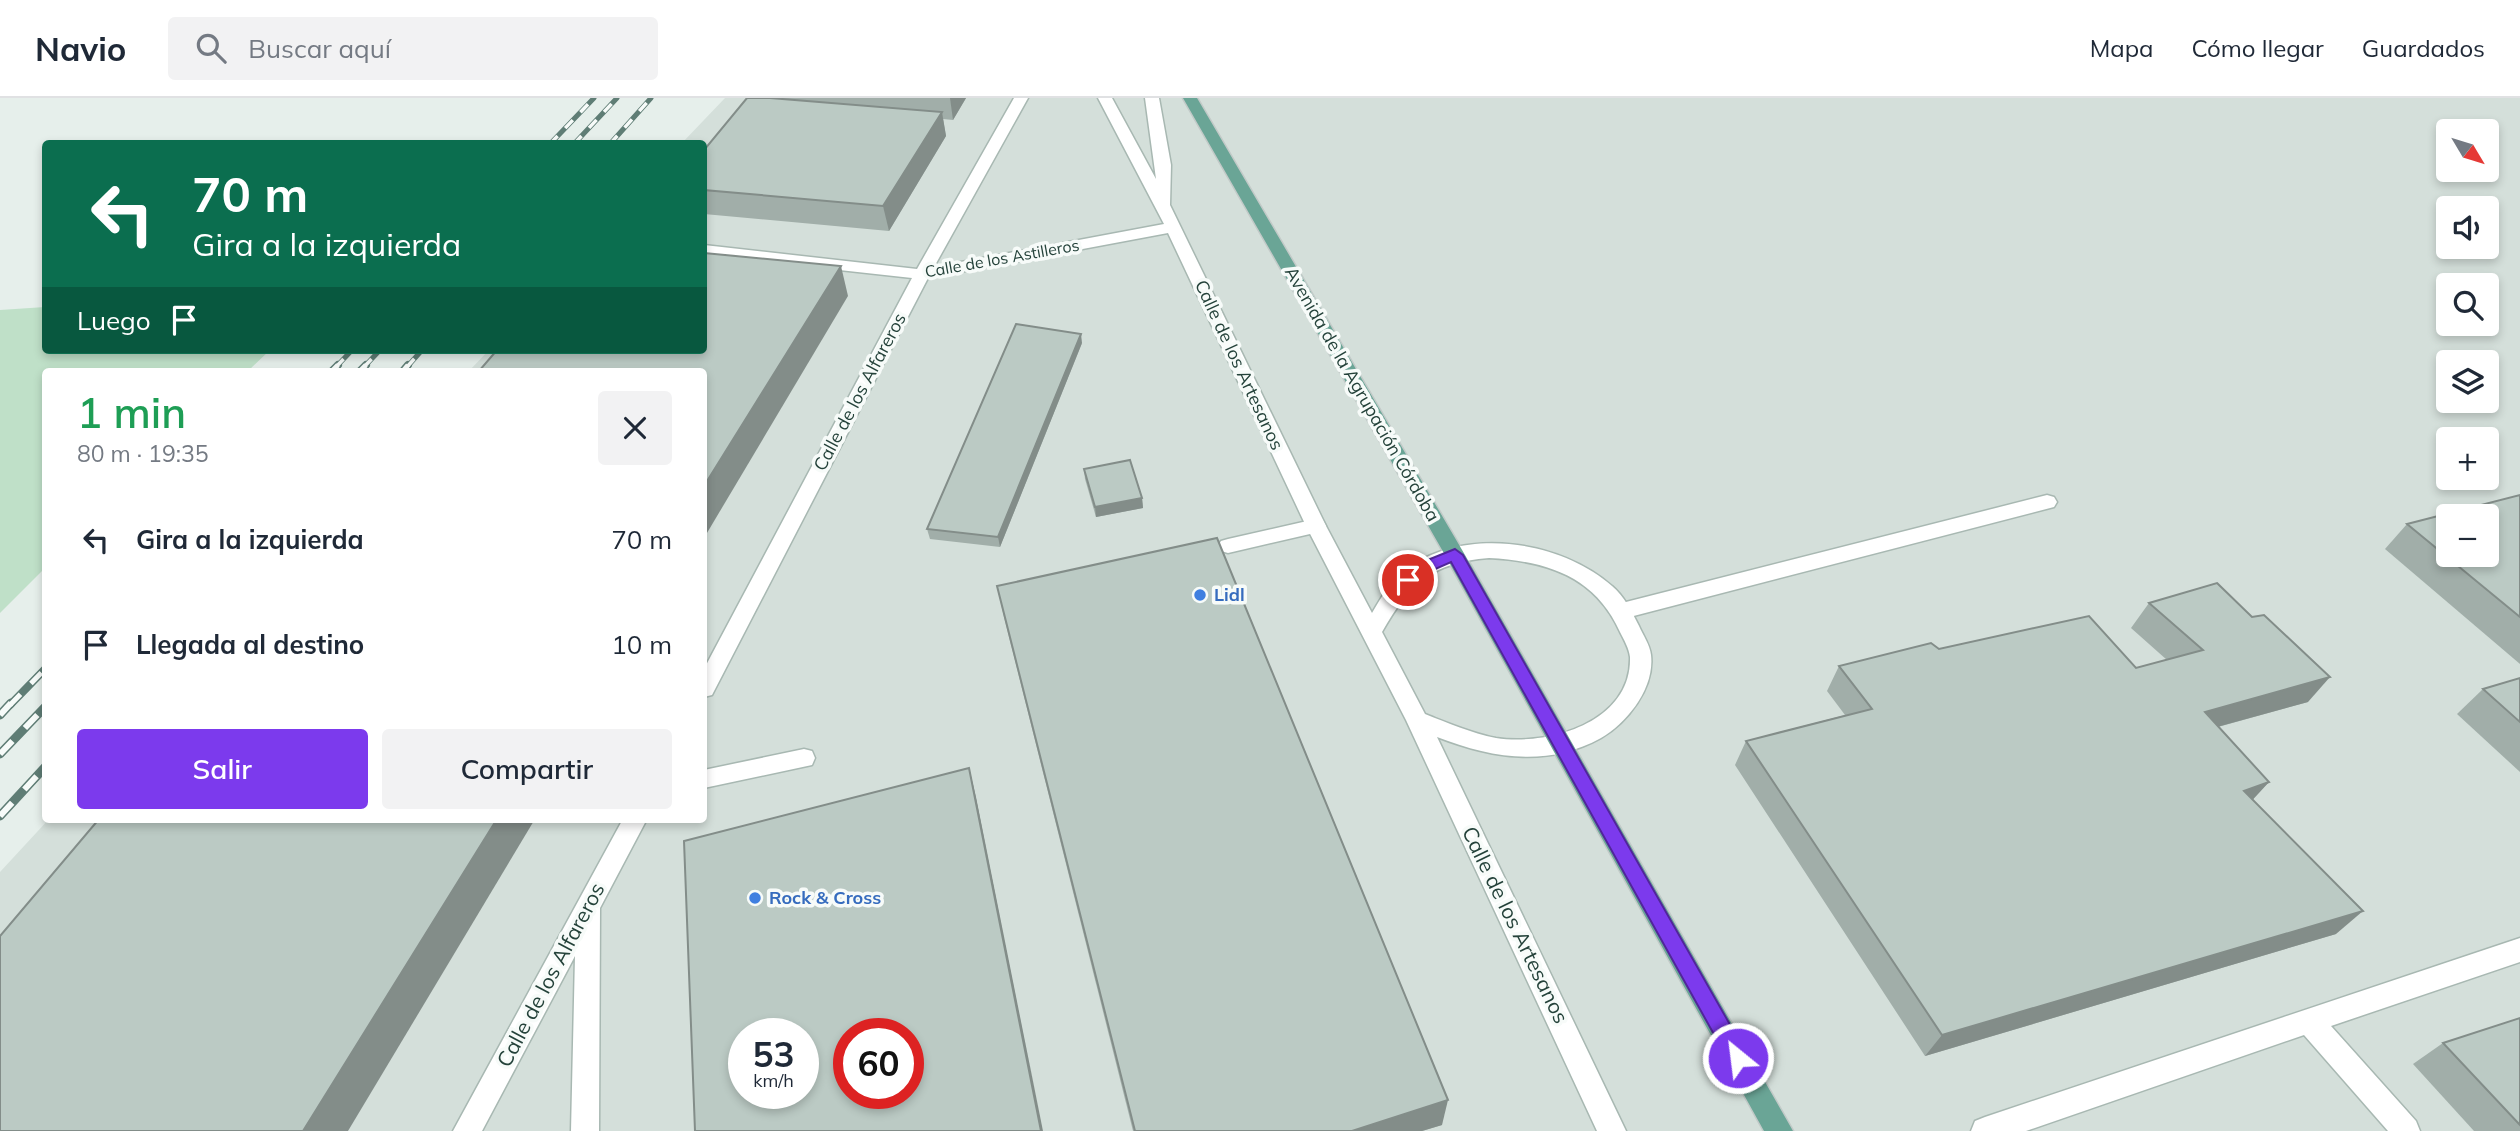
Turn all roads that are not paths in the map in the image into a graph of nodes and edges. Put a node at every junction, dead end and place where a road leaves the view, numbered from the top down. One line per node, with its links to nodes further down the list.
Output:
1 (1021, 98): 8 (street, Calle de los Alfareros)
2 (1105, 98): 5 (street, Calle de los Artesanos)
3 (1152, 98): 5 (street)
4 (1190, 98): 12 (main road, Avenida de la Agrupación Córdoba)
5 (1164, 207): 6 (street, Calle de los Artesanos)
6 (1174, 227): 8 (street, Calle de los Astilleros); 10 (street, Calle de los Artesanos)
7 (707, 250): 8 (street, Calle de los Astilleros)
8 (922, 274): 15 (street, Calle de los Alfareros)
9 (2047, 502): 13 (street)
10 (1316, 526): 11 (street); 14 (street, Calle de los Artesanos)
11 (1228, 546)
12 (1455, 555): 13 (street); 14 (street); 17 (main road, Avenida de la Agrupación Córdoba)
13 (1622, 611): 17 (street)
14 (1371, 633): 16 (street, Calle de los Artesanos)
15 (707, 683)
16 (1417, 720): 17 (street); 26 (street, Calle de los Artesanos)
17 (1562, 743): 27 (main road, Avenida de la Agrupación Córdoba)
18 (804, 758): 19 (street)
19 (707, 778)
20 (633, 823): 21 (street, Calle de los Alfareros)
21 (589, 906): 24 (street, Calle de los Alfareros); 25 (street)
22 (2520, 950): 23 (street)
23 (2309, 1021): 28 (street); 29 (street)
24 (467, 1131)
25 (585, 1131)
26 (1612, 1131)
27 (1779, 1131)
28 (1985, 1131)
29 (2406, 1131)

